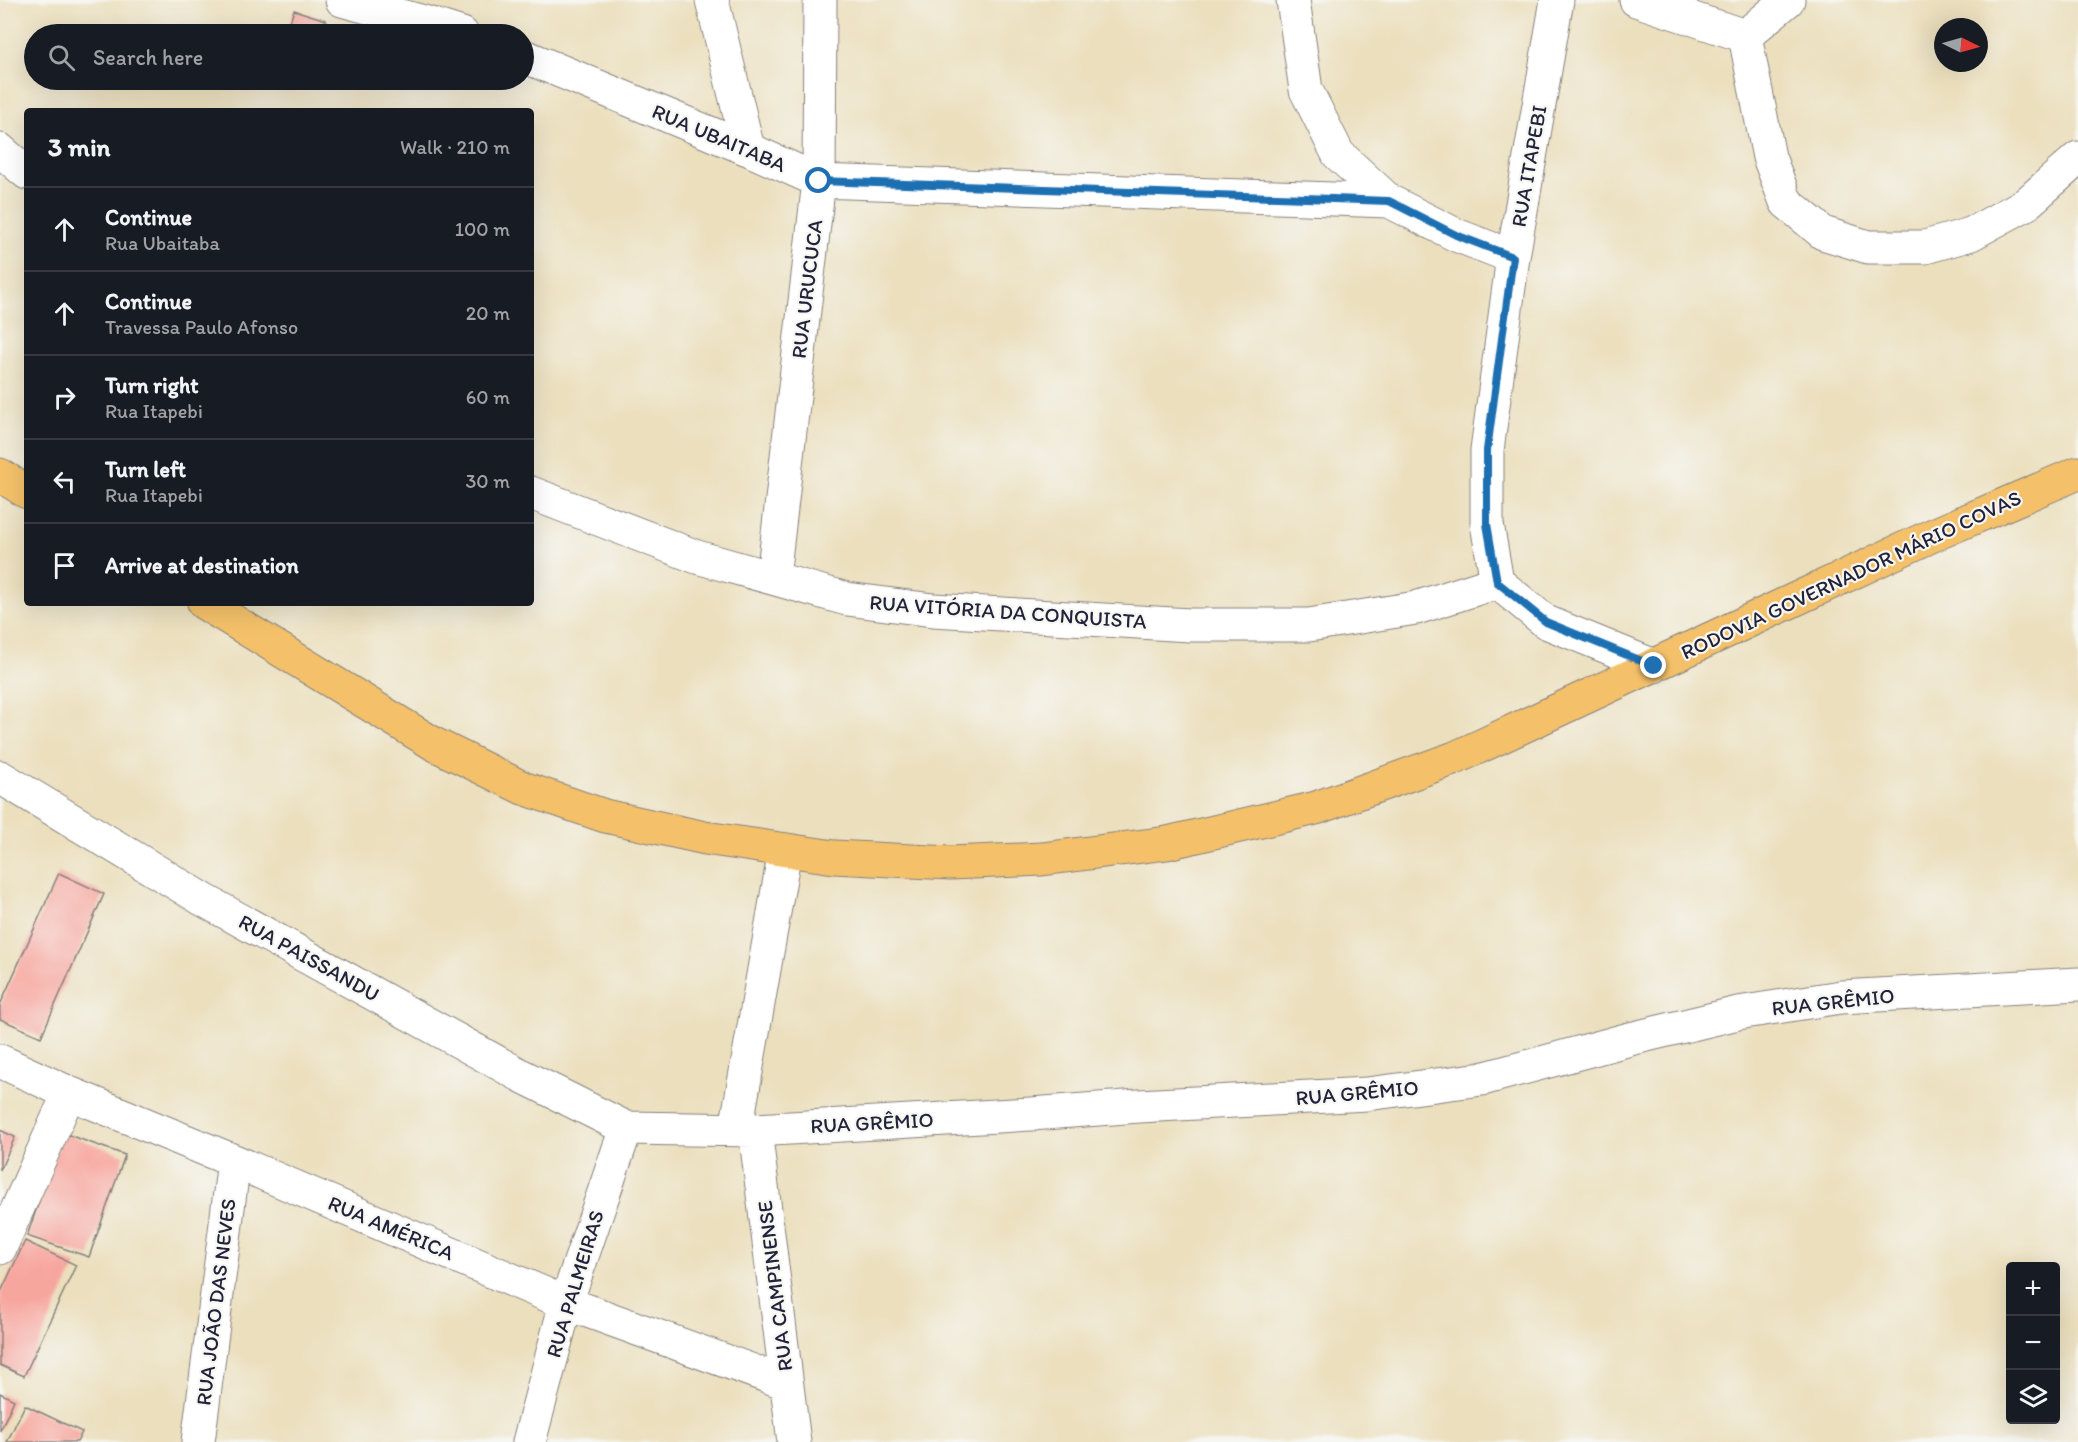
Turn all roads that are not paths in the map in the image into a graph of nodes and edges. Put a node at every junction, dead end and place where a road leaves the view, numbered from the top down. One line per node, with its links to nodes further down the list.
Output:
1 (342, 0): 8 (street)
2 (712, 0): 11 (street)
3 (820, 0): 15 (street, RUA URUCUCA)
4 (1293, 0): 16 (street)
5 (1557, 0): 17 (street, RUA ITAPEBI)
6 (1636, 0): 9 (street)
7 (1788, 0): 9 (street)
8 (430, 24)
9 (1744, 36): 13 (street)
10 (534, 60): 11 (street, RUA UBAITABA)
11 (748, 149): 15 (street, RUA UBAITABA)
12 (0, 150): 14 (street)
13 (2078, 158)
14 (24, 170)
15 (819, 181): 16 (street, RUA UBAITABA); 22 (street, RUA URUCUCA)
16 (1389, 201): 17 (street)
17 (1513, 257): 23 (street, RUA ITAPEBI)
18 (2078, 473): 25 (highway, RODOVIA GOVERNADOR MÁRIO COVAS)
19 (0, 475): 20 (highway)
20 (24, 490)
21 (534, 494): 22 (street, RUA VITÓRIA DA CONQUISTA)
22 (773, 577): 23 (street, RUA VITÓRIA DA CONQUISTA)
23 (1497, 582): 25 (street)
24 (209, 606): 27 (highway, RODOVIA GOVERNADOR MÁRIO COVAS)
25 (1654, 666): 27 (highway, RODOVIA GOVERNADOR MÁRIO COVAS)
26 (0, 777): 31 (street, RUA PAISSANDU)
27 (785, 850): 32 (street, RUA CAMPINENSE)
28 (2078, 984): 32 (street, RUA GRÊMIO)
29 (0, 1062): 30 (street, RUA AMÉRICA)
30 (69, 1093): 33 (street, RUA AMÉRICA); 34 (street)
31 (626, 1128): 32 (street, RUA GRÊMIO); 35 (street, RUA PALMEIRAS)
32 (746, 1129): 36 (street, RUA CAMPINENSE)
33 (234, 1161): 35 (street, RUA AMÉRICA); 37 (street, RUA JOÃO DAS NEVES)
34 (0, 1248)
35 (566, 1303): 36 (street, RUA AMÉRICA); 38 (street, RUA PALMEIRAS)
36 (790, 1412): 39 (street)
37 (198, 1442)
38 (529, 1442)
39 (781, 1442)

